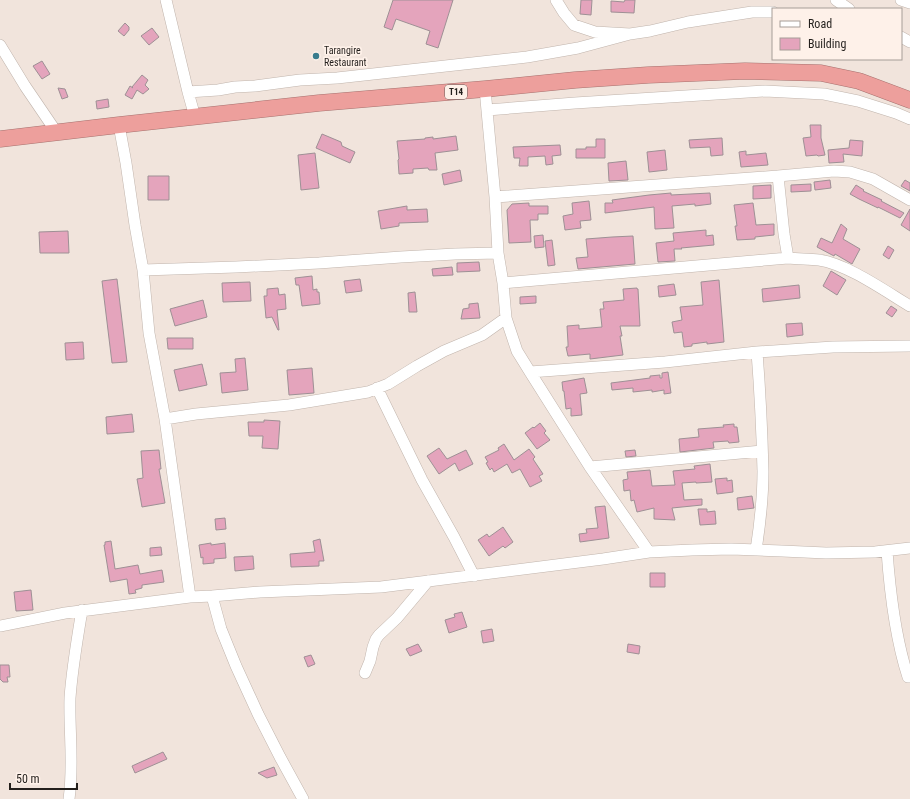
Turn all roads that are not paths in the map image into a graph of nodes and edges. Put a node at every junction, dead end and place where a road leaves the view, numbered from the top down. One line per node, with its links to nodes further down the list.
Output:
1 (166, 0): 11 (street)
2 (556, 0): 8 (street)
3 (836, 0): 6 (street)
4 (901, 0): 5 (street)
5 (910, 3)
6 (848, 8)
7 (772, 12): 8 (street)
8 (630, 34): 11 (street)
9 (0, 45): 17 (street)
10 (485, 89): 12 (highway, T14); 13 (street); 14 (highway, T14)
11 (188, 92): 14 (street)
12 (910, 100)
13 (487, 110): 15 (street); 20 (street)
14 (195, 117): 16 (highway, T14)
15 (910, 119)
16 (119, 125): 17 (highway, T14); 24 (street)
17 (57, 133): 18 (highway, T14)
18 (0, 139)
19 (778, 176): 20 (street); 21 (street); 23 (street)
20 (495, 197): 22 (street)
21 (910, 200)
22 (498, 253): 24 (street); 25 (street)
23 (788, 258): 25 (street); 26 (street)
24 (143, 270): 32 (street)
25 (502, 283): 27 (street)
26 (910, 306)
27 (506, 318): 30 (street); 31 (street)
28 (910, 346): 29 (street)
29 (757, 352): 30 (street); 33 (street)
30 (530, 372): 34 (street)
31 (377, 388): 32 (street); 39 (street)
32 (165, 419): 41 (street)
33 (762, 451): 34 (street); 36 (street)
34 (590, 467): 38 (street)
35 (910, 548): 37 (street)
36 (756, 550): 37 (street); 38 (street)
37 (886, 551): 46 (street)
38 (649, 552): 39 (street)
39 (474, 576): 40 (street)
40 (428, 582): 42 (street); 45 (street)
41 (190, 596): 42 (street); 43 (street)
42 (212, 596): 48 (street)
43 (82, 610): 44 (street); 47 (street)
44 (0, 626)
45 (365, 674)
46 (910, 677)
47 (70, 799)
48 (303, 799)

